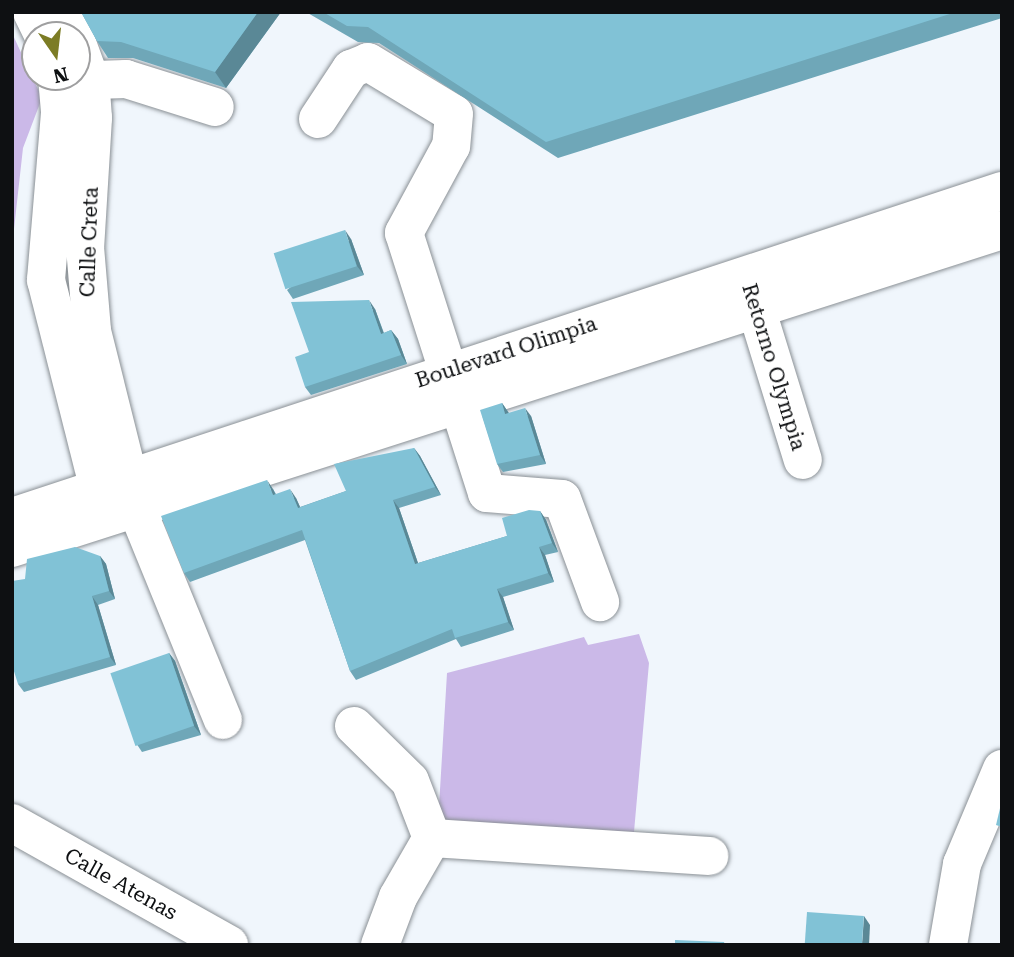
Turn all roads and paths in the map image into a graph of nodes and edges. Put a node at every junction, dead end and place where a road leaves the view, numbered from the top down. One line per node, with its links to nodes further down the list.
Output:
1 (91, 79): 3 (street)
2 (70, 91): 10 (street, Calle Creta)
3 (215, 107)
4 (318, 119): 8 (street)
5 (1002, 191): 7 (street, Boulevard Olimpia)
6 (1002, 230): 7 (street, Boulevard Olimpia)
7 (751, 291): 8 (street, Boulevard Olimpia); 9 (street, Retorno Olympia)
8 (451, 387): 10 (street, Boulevard Olimpia); 13 (street)
9 (803, 460)
10 (121, 492): 11 (street, Boulevard Olimpia); 12 (street, Boulevard Olimpia); 14 (street, Calle Creta)
11 (12, 517)
12 (12, 548)
13 (600, 602)
14 (223, 720)
15 (354, 726): 18 (street)
16 (1002, 769): 22 (street)
17 (12, 823): 20 (street, Calle Atenas)
18 (432, 838): 19 (street); 21 (street)
19 (709, 856)
20 (229, 945)
21 (380, 945)
22 (948, 945)

